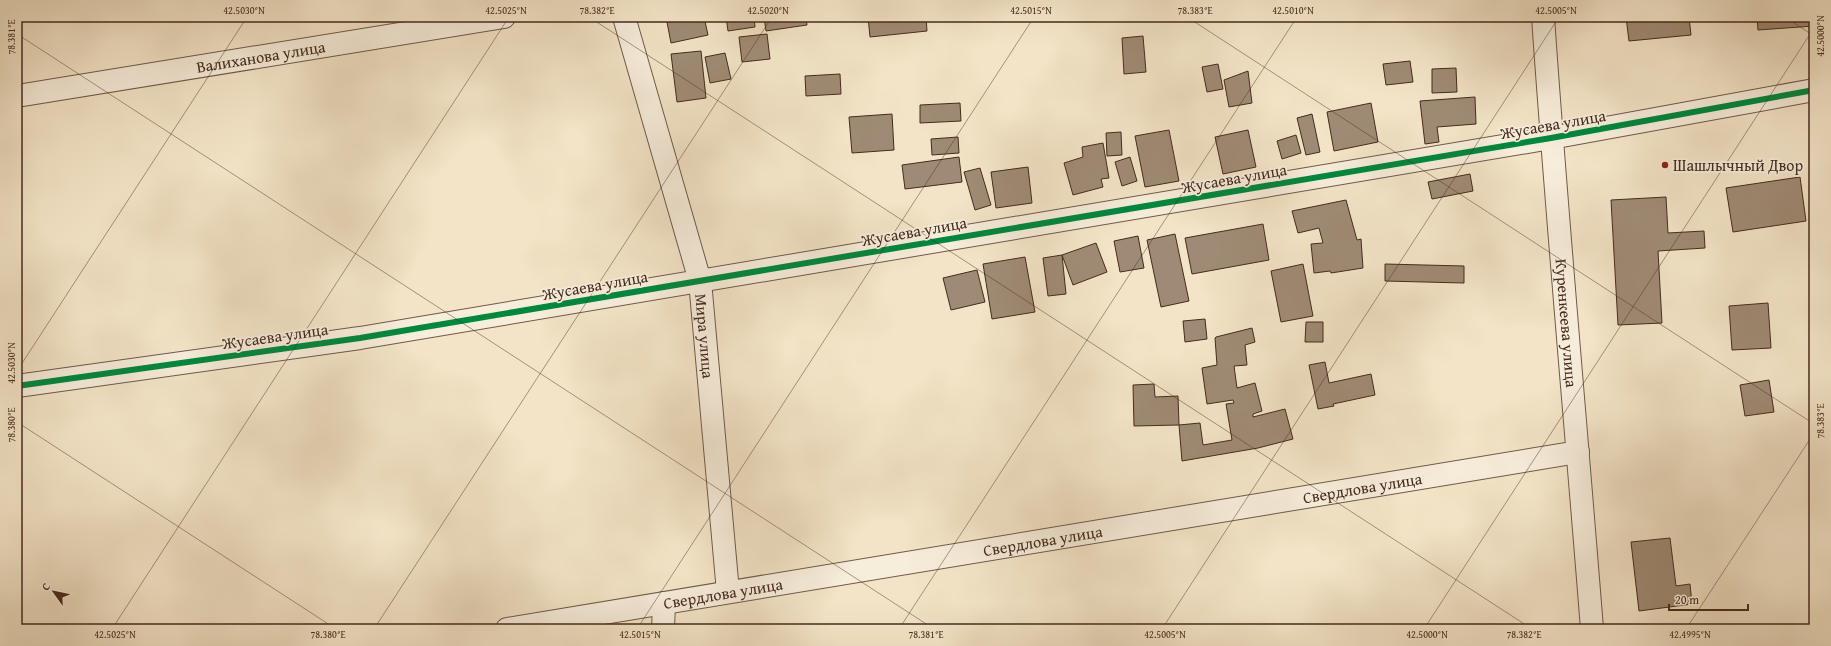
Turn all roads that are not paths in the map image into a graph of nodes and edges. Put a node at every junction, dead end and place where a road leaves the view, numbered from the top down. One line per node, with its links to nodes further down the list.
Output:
1 (504, 17): 5 (street, Валиханова улица)
2 (624, 17): 7 (street, Мира улица)
3 (1543, 17): 6 (street, Куренкеева улица)
4 (1814, 90): 6 (street, Жусаева улица)
5 (17, 96)
6 (1551, 138): 7 (street, Жусаева улица); 9 (street, Куренкеева улица)
7 (700, 280): 8 (street, Жусаева улица); 10 (street, Мира улица)
8 (17, 386)
9 (1578, 452): 10 (street, Свердлова улица); 14 (street, Куренкеева улица)
10 (728, 592): 11 (street, Свердлова улица)
11 (664, 603): 12 (street, Свердлова улица); 13 (street)
12 (507, 629)
13 (664, 629)
14 (1592, 629)

